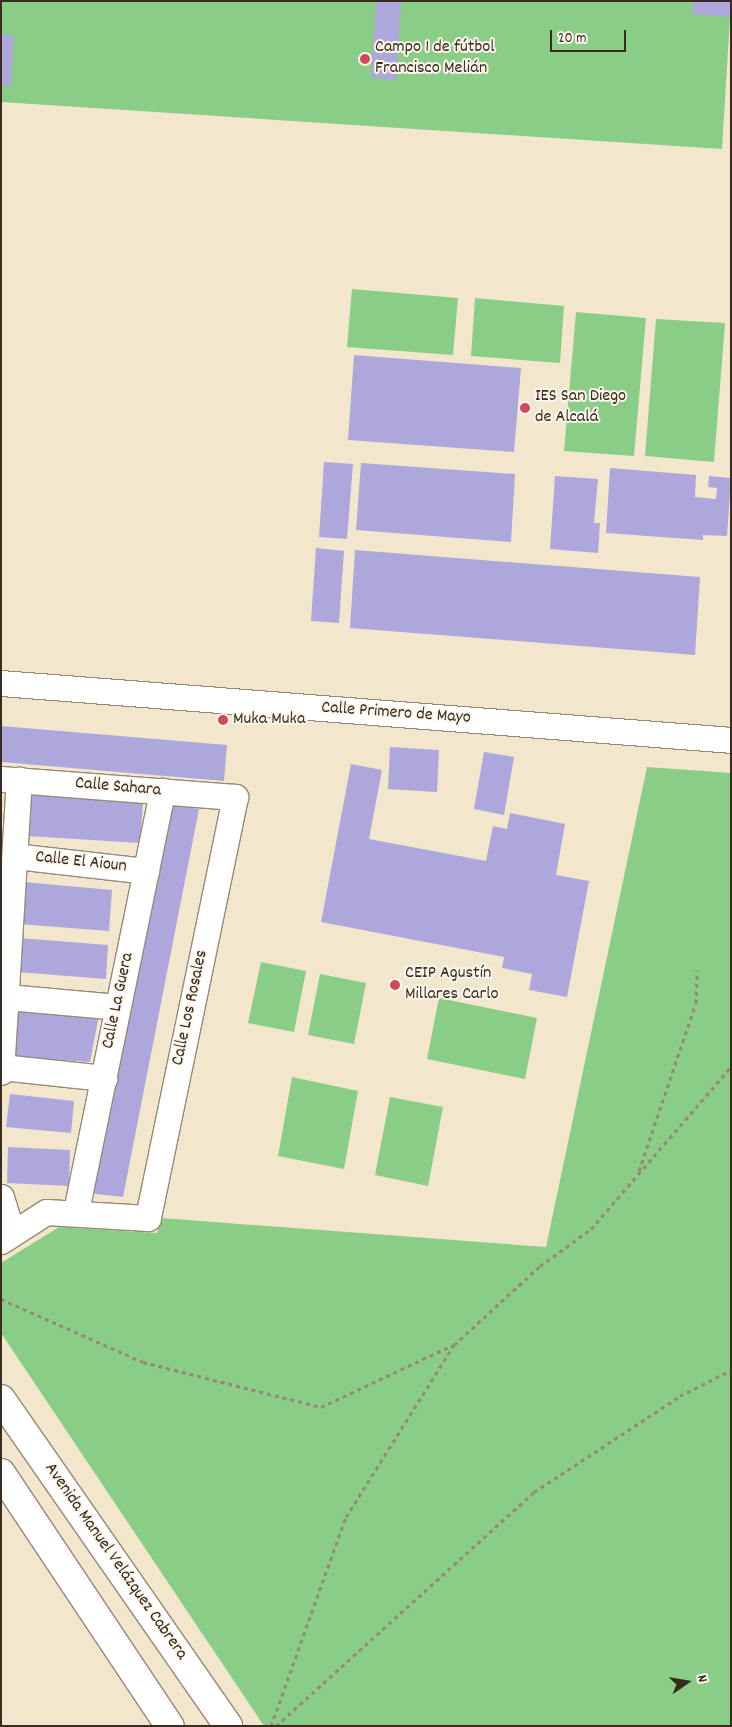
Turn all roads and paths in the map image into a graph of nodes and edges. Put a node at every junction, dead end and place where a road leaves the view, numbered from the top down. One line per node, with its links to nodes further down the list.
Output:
1 (1, 683): 2 (street, Calle Primero de Mayo)
2 (731, 740)
3 (10, 779): 4 (street, Calle Sahara); 6 (street)
4 (162, 791): 5 (street, Calle Sahara); 7 (street, Calle La Guera)
5 (235, 797): 17 (street, Calle Los Rosales)
6 (15, 856): 7 (street, Calle El Aioun); 9 (street)
7 (146, 870): 10 (street, Calle La Guera)
8 (697, 970): 15 (path)
9 (6, 997): 10 (street); 11 (street)
10 (118, 1008): 14 (street, Calle La Guera)
11 (2, 1067): 13 (street); 14 (street)
12 (731, 1067): 15 (path)
13 (1, 1072)
14 (104, 1078): 17 (street, Calle La Guera)
15 (638, 1174): 20 (path)
16 (1, 1197): 18 (street)
17 (76, 1211): 18 (street)
18 (7, 1237)
19 (1, 1299): 20 (path)
20 (454, 1345): 26 (path)
21 (731, 1370): 27 (path)
22 (1, 1399): 25 (main road, Avenida Manuel Velázquez Cabrera)
23 (1, 1473): 24 (main road)
24 (170, 1726)
25 (228, 1726)
26 (271, 1726)
27 (276, 1726)

